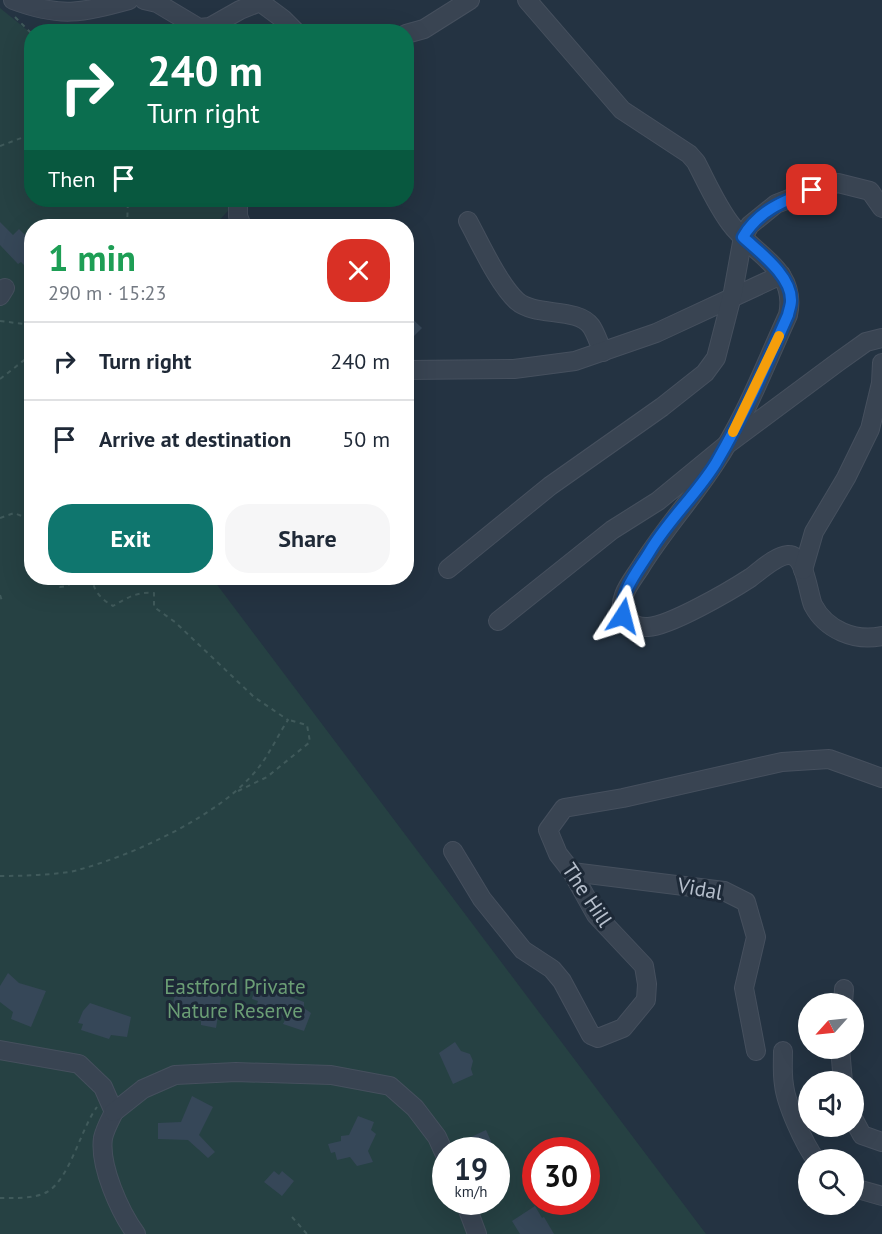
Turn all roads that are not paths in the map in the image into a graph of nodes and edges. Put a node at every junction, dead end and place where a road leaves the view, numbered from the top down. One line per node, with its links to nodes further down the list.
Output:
1 (13, 0): 2 (street)
2 (129, 0)
3 (144, 0): 6 (street)
4 (470, 0): 9 (street)
5 (527, 0): 12 (street)
6 (192, 24)
7 (215, 24): 8 (street)
8 (288, 24)
9 (414, 32)
10 (882, 208): 12 (street)
11 (468, 221): 16 (street)
12 (743, 237): 13 (street); 14 (street)
13 (781, 275): 14 (street); 19 (street)
14 (732, 298): 16 (street); 20 (street)
15 (882, 338): 19 (street)
16 (603, 351): 18 (street)
17 (882, 363): 21 (street)
18 (414, 367)
19 (725, 446): 21 (street); 22 (street)
20 (448, 569)
21 (803, 570): 23 (street)
22 (498, 621)
23 (882, 636)
24 (882, 778): 26 (street, The Hill)
25 (453, 851): 26 (street, The Hill)
26 (572, 872): 28 (street, Vidal)
27 (0, 1050): 30 (street)
28 (756, 1051)
29 (783, 1051): 34 (street)
30 (114, 1112): 32 (street); 38 (street)
31 (864, 1136): 33 (street)
32 (437, 1137)
33 (882, 1142)
34 (808, 1149)
35 (864, 1191): 36 (street)
36 (882, 1196)
37 (470, 1215): 39 (street)
38 (136, 1234)
39 (477, 1234)

